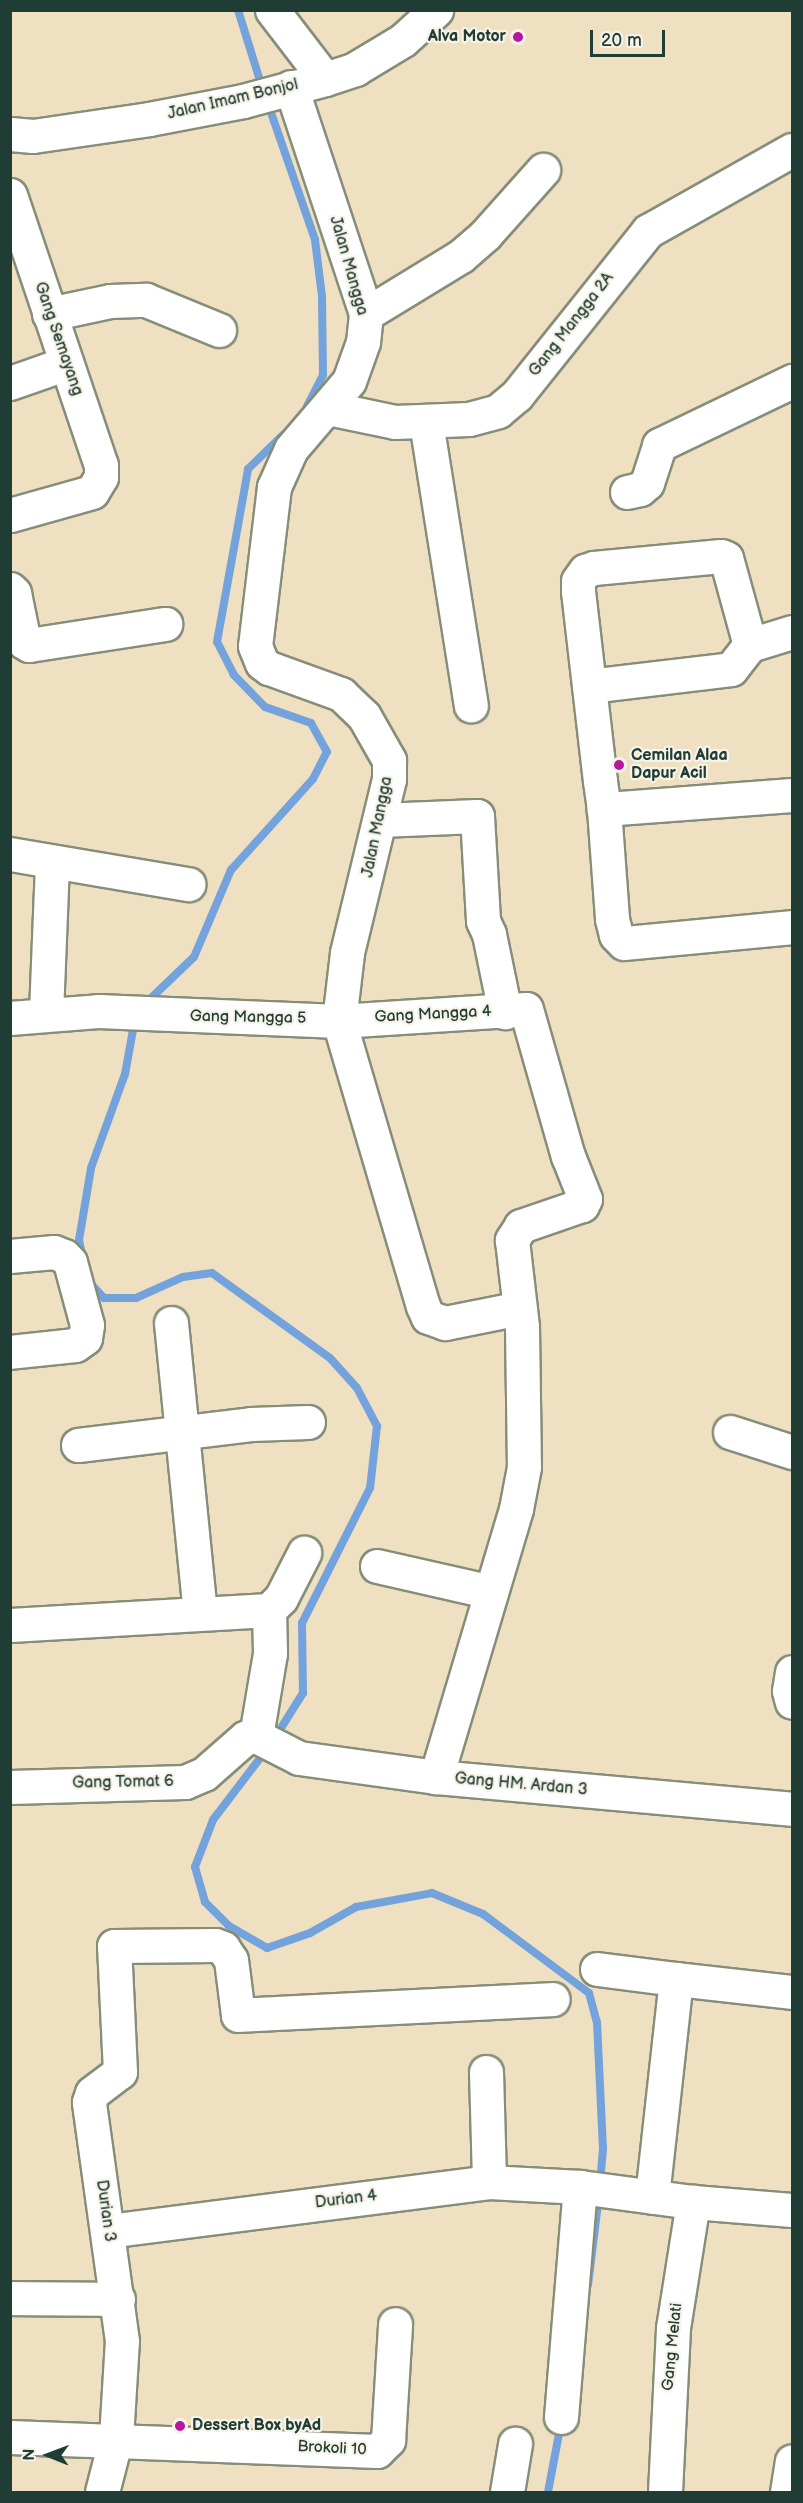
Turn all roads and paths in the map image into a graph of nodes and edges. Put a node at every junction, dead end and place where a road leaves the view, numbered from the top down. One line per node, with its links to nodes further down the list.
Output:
1 (272, 10): 3 (street)
2 (436, 10): 3 (street, Jalan Imam Bonjol)
3 (325, 79): 4 (street, Jalan Imam Bonjol)
4 (286, 89): 5 (street, Jalan Imam Bonjol); 11 (street, Jalan Mangga)
5 (10, 134)
6 (792, 150): 17 (street, Gang Mangga 2A)
7 (543, 170): 11 (street)
8 (10, 195): 9 (street, Gang Semayang)
9 (22, 271): 10 (street, Gang Semayang)
10 (49, 314): 12 (street); 13 (street, Gang Semayang)
11 (366, 314): 16 (street, Jalan Mangga)
12 (219, 330)
13 (67, 363): 15 (street); 19 (street, Gang Semayang)
14 (792, 381): 18 (street)
15 (10, 383)
16 (328, 408): 17 (street, Gang Mangga 2A); 28 (street, Jalan Mangga)
17 (426, 423): 25 (street)
18 (627, 492)
19 (10, 515)
20 (10, 589): 21 (street)
21 (165, 624)
22 (792, 632): 23 (street)
23 (750, 645): 24 (street); 24 (street)
24 (589, 686): 27 (street)
25 (471, 705)
26 (792, 795): 27 (street)
27 (604, 809): 32 (street)
28 (380, 820): 33 (street); 36 (street, Jalan Mangga)
29 (10, 854): 30 (street)
30 (52, 862): 31 (street); 34 (street)
31 (188, 884)
32 (792, 927)
33 (515, 1010): 36 (street, Gang Mangga 4); 38 (street)
34 (46, 1013): 35 (street, Gang Mangga 5); 36 (street, Gang Mangga 5)
35 (10, 1018)
36 (339, 1021): 38 (street, Jalan Mangga)
37 (10, 1256): 40 (street)
38 (520, 1308): 48 (street)
39 (171, 1323): 42 (street)
40 (10, 1352)
41 (308, 1422): 42 (street)
42 (179, 1432): 44 (street); 50 (street)
43 (730, 1432): 45 (street)
44 (78, 1444)
45 (792, 1452)
46 (304, 1553): 49 (street)
47 (377, 1566): 48 (street)
48 (491, 1592): 55 (street)
49 (269, 1610): 50 (street); 54 (street)
50 (200, 1614): 51 (street)
51 (10, 1625)
52 (792, 1672): 53 (street)
53 (792, 1702)
54 (264, 1741): 55 (street, Gang HM. Ardan 3); 56 (street, Gang Tomat 6)
55 (436, 1777): 57 (street, Gang HM. Ardan 3)
56 (10, 1787)
57 (792, 1809)
58 (597, 1969): 59 (street)
59 (676, 1979): 60 (street); 65 (street)
60 (792, 1992)
61 (554, 1999): 68 (street, Durian 3)
62 (486, 2072): 63 (street)
63 (489, 2182): 64 (street, Durian 4); 68 (street, Durian 4)
64 (590, 2188): 65 (street, Durian 4); 72 (street)
65 (652, 2197): 66 (street, Durian 4)
66 (693, 2202): 67 (street, Durian 4); 79 (street, Gang Melati)
67 (792, 2210)
68 (108, 2230): 70 (street, Durian 3)
69 (10, 2298): 70 (street)
70 (118, 2299): 74 (street, Durian 3)
71 (395, 2324): 74 (street, Brokoli 10)
72 (561, 2417)
73 (10, 2437): 74 (street, Brokoli 10)
74 (116, 2438): 77 (street, Durian 3)
75 (515, 2444): 78 (street)
76 (792, 2461): 80 (street)
77 (102, 2493)
78 (507, 2493)
79 (665, 2493)
80 (787, 2493)

